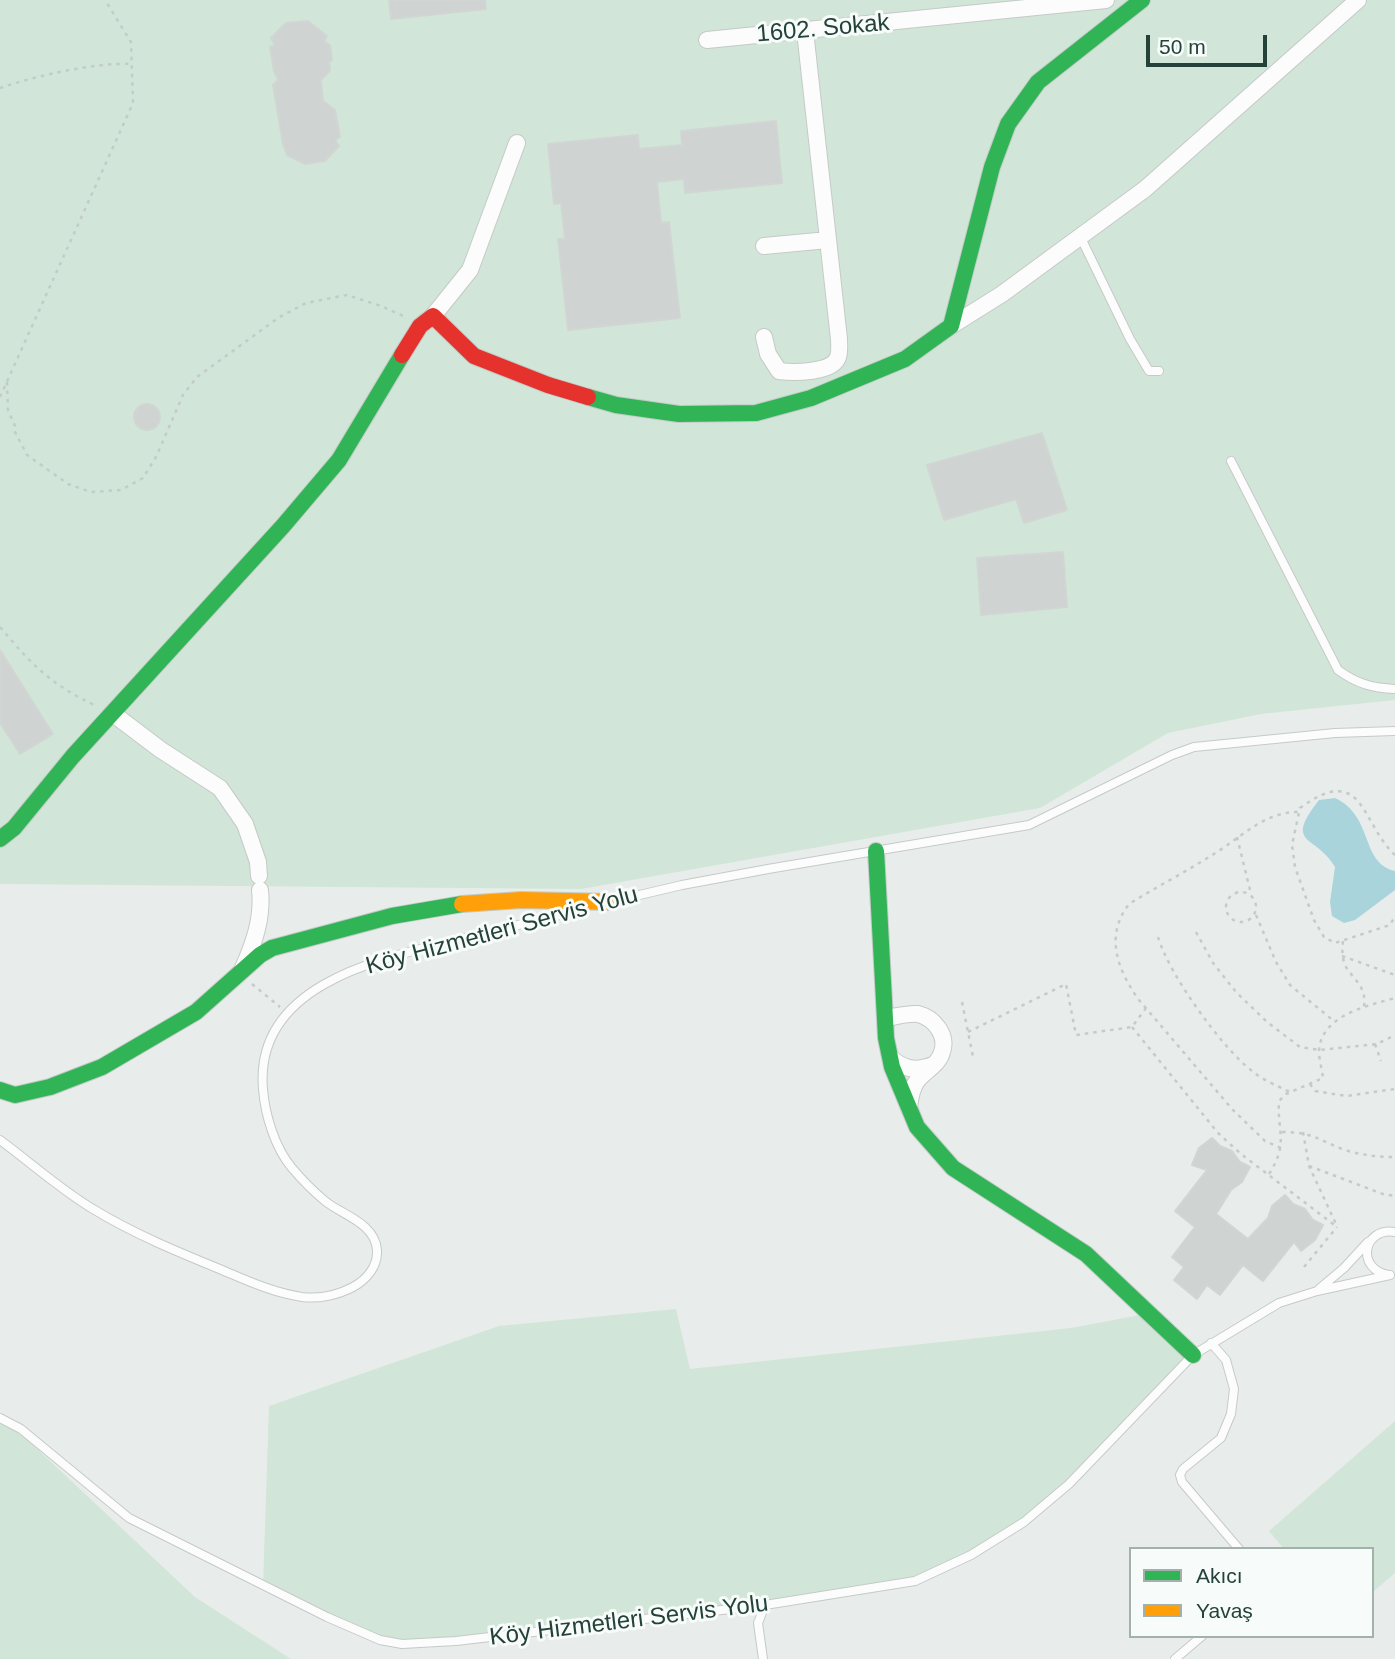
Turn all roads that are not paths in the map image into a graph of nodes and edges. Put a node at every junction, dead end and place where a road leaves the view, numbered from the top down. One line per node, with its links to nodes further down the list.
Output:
1 (1106, 0): 4 (street, 1602. Sokak)
2 (1142, 0): 11 (street)
3 (1358, 0): 7 (street)
4 (805, 31): 5 (street, 1602. Sokak); 8 (street)
5 (707, 40)
6 (517, 143): 10 (street)
7 (1080, 236): 11 (street); 13 (lane)
8 (828, 240): 9 (street); 12 (street)
9 (764, 246)
10 (427, 321): 11 (street); 16 (street)
11 (951, 326)
12 (764, 337)
13 (1159, 371)
14 (1231, 461): 15 (lane)
15 (1395, 689)
16 (112, 713): 18 (street); 21 (street)
17 (1395, 731): 19 (lane, Köy Hizmetleri Servis Yolu)
18 (0, 839)
19 (876, 851): 20 (lane, Köy Hizmetleri Servis Yolu); 22 (street)
20 (612, 902): 21 (street); 27 (lane, Köy Hizmetleri Servis Yolu)
21 (242, 971): 25 (street)
22 (885, 1018): 23 (street); 24 (street)
23 (890, 1057): 24 (street); 26 (street)
24 (935, 1064): 26 (street)
25 (0, 1090)
26 (909, 1111): 33 (street)
27 (0, 1140)
28 (1395, 1232): 29 (lane)
29 (1372, 1239): 30 (lane); 31 (lane)
30 (1393, 1275): 31 (lane, Köy Hizmetleri Servis Yolu)
31 (1317, 1291): 32 (lane, Köy Hizmetleri Servis Yolu)
32 (1211, 1343): 33 (lane, Köy Hizmetleri Servis Yolu); 35 (lane)
33 (1193, 1354): 36 (lane, Köy Hizmetleri Servis Yolu)
34 (0, 1419): 36 (lane, Köy Hizmetleri Servis Yolu)
35 (1237, 1547)
36 (765, 1605): 38 (lane)
37 (1200, 1638): 39 (lane)
38 (764, 1659)
39 (1175, 1659)

